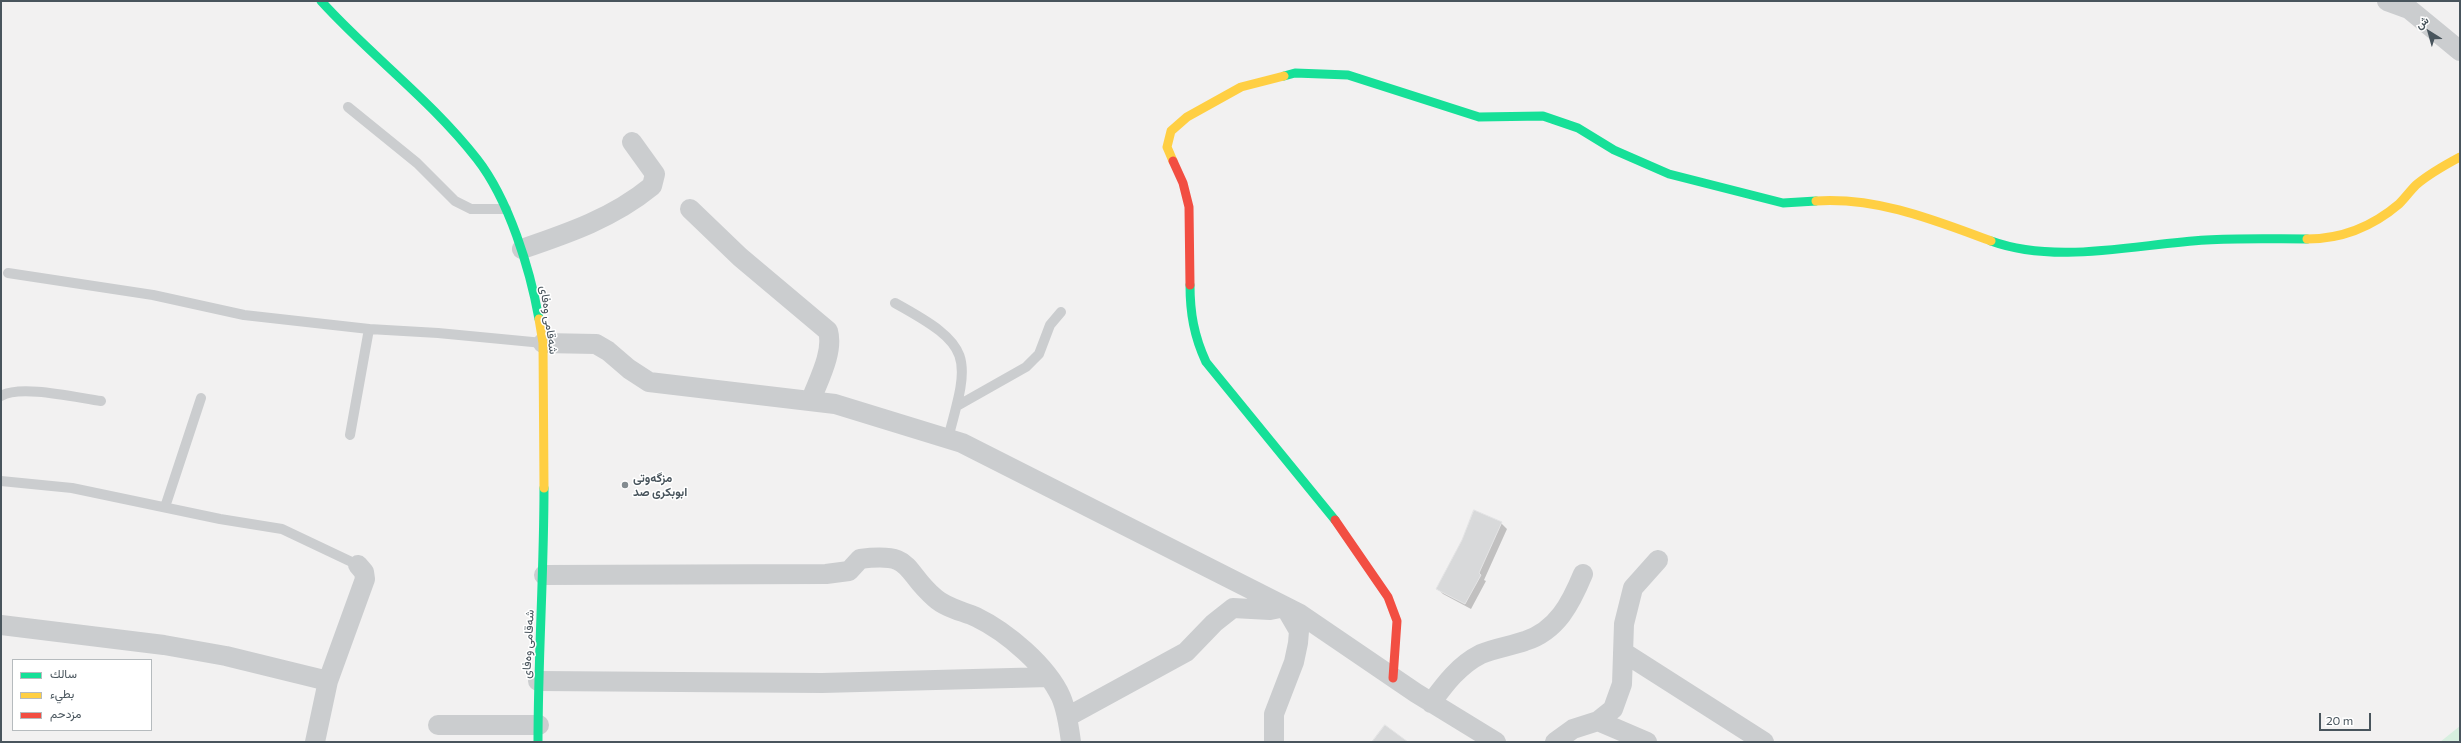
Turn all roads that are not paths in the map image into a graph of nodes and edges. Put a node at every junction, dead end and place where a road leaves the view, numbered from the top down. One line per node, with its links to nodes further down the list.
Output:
1 (321, 1): 7 (street, شەقامی وەفای)
2 (2387, 1): 3 (street)
3 (2460, 52)
4 (348, 107): 7 (lane)
5 (632, 142): 9 (street)
6 (2460, 157): 32 (street)
7 (506, 209): 9 (street, شەقامی وەفای)
8 (690, 209): 17 (street)
9 (522, 249): 14 (street, شەقامی وەفای)
10 (8, 273): 13 (lane)
11 (895, 303): 19 (lane)
12 (1061, 312): 19 (lane)
13 (369, 329): 14 (lane); 20 (lane)
14 (543, 344): 17 (street); 27 (street, شەقامی وەفای)
15 (1, 396): 18 (lane)
16 (201, 398): 23 (lane)
17 (811, 400): 21 (street)
18 (101, 402)
19 (957, 406): 21 (lane)
20 (350, 435)
21 (948, 438): 28 (street)
22 (1, 481): 23 (lane)
23 (165, 507): 25 (lane)
24 (1658, 560): 30 (street)
25 (358, 565): 33 (street)
26 (1583, 574): 35 (street)
27 (544, 576): 31 (street); 34 (street, شەقامی وەفای)
28 (1285, 607): 32 (street); 36 (street); 42 (street)
29 (1, 625): 33 (street)
30 (1623, 652): 37 (street); 46 (street)
31 (1049, 677): 34 (street); 36 (street)
32 (1393, 678): 35 (street)
33 (328, 681): 40 (street)
34 (538, 681): 39 (street, شەقامی وەفای)
35 (1431, 703): 43 (street)
36 (1067, 717): 41 (street)
37 (1598, 721): 44 (street); 45 (street)
38 (438, 724): 39 (street)
39 (538, 733)
40 (315, 742)
41 (1071, 742)
42 (1274, 742)
43 (1496, 742)
44 (1555, 742)
45 (1647, 742)
46 (1764, 742)

